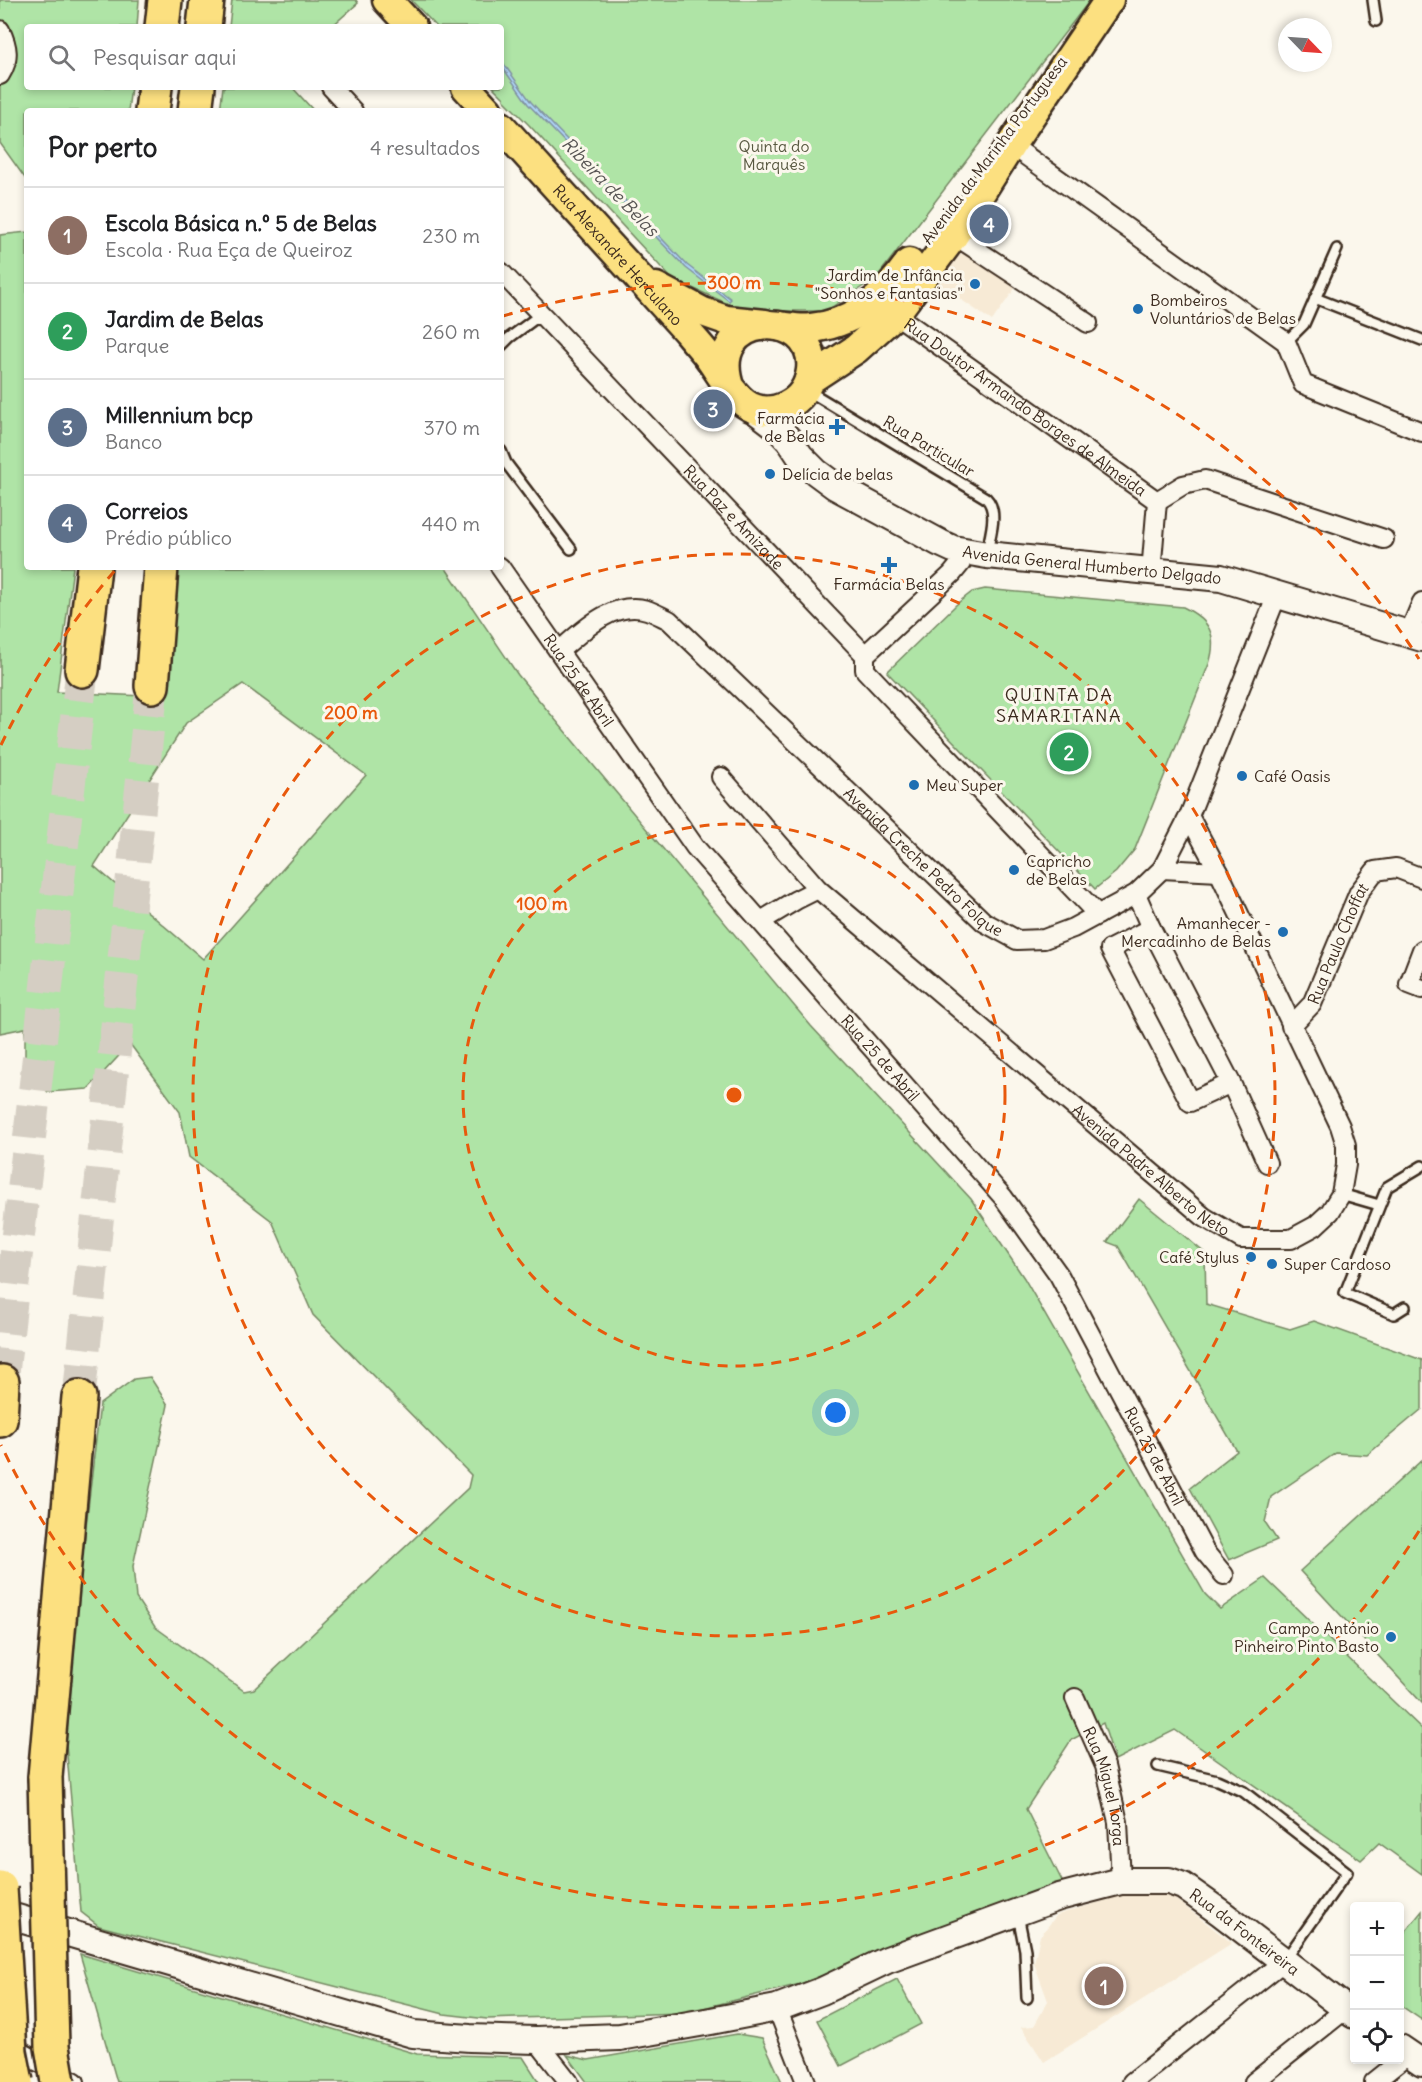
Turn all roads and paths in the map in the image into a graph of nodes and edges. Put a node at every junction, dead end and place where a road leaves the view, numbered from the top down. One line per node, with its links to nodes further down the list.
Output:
1 (165, 0): 7 (highway)
2 (207, 0): 8 (highway)
3 (387, 0): 9 (main road)
4 (1108, 0): 21 (main road, Avenida da Marinha Portuguesa); 30 (main road, Avenida da Marinha Portuguesa)
5 (1373, 0): 6 (lane)
6 (1376, 21)
7 (162, 24)
8 (204, 24)
9 (409, 24)
10 (0, 30): 11 (street)
11 (0, 75)
12 (155, 90): 16 (highway)
13 (198, 90): 17 (highway)
14 (334, 90): 18 (street)
15 (469, 90): 19 (main road)
16 (152, 108)
17 (195, 108)
18 (350, 108)
19 (485, 108)
20 (504, 129): 25 (main road, Rua Alexandre Herculano)
21 (1011, 145): 22 (main road, Avenida da Marinha Portuguesa); 32 (street)
22 (954, 235): 27 (main road, Avenida da Marinha Portuguesa); 29 (street)
23 (1337, 249): 26 (lane)
24 (504, 275): 28 (street, Rua Paz e Amizade)
25 (639, 278): 30 (main road, Avenida da Marinha Portuguesa); 35 (main road, Rua Alexandre Herculano)
26 (1316, 298): 31 (lane); 32 (lane)
27 (895, 314): 34 (main road, Avenida da Marinha Portuguesa); 39 (street, Rua Doutor Armando Borges de Almeida)
28 (540, 315): 33 (lane); 51 (street, Rua Paz e Amizade)
29 (1088, 323)
30 (771, 325): 34 (main road); 35 (main road)
31 (1422, 340)
32 (1286, 342): 36 (street)
33 (504, 343)
34 (805, 388): 35 (main road); 37 (street); 42 (lane, Rua Particular)
35 (741, 398): 37 (street, Avenida General Humberto Delgado)
36 (1422, 432)
37 (790, 441): 42 (street, Avenida General Humberto Delgado)
38 (504, 459): 41 (lane)
39 (1158, 501): 40 (street); 46 (street, Rua Doutor Armando Borges de Almeida)
40 (1384, 539)
41 (572, 549)
42 (976, 553): 46 (street, Avenida General Humberto Delgado); 51 (street)
43 (94, 570): 52 (highway)
44 (161, 570): 53 (highway)
45 (502, 570): 50 (street, Rua 25 de Abril)
46 (1151, 573): 47 (street, Avenida General Humberto Delgado)
47 (1277, 594): 49 (street, Avenida General Humberto Delgado); 55 (street, Avenida Creche Pedro Folque)
48 (1422, 602): 49 (street)
49 (1415, 636)
50 (559, 651): 61 (street, Avenida Creche Pedro Folque); 62 (street, Rua 25 de Abril)
51 (865, 655): 61 (street)
52 (82, 670)
53 (152, 686)
54 (721, 777): 59 (street, Avenida Padre Alberto Neto)
55 (1189, 816): 56 (street, Avenida Creche Pedro Folque); 57 (street, Avenida Padre Alberto Neto)
56 (1162, 869): 57 (street); 60 (street, Avenida Creche Pedro Folque)
57 (1219, 872): 66 (street, Avenida Padre Alberto Neto)
58 (1422, 878): 66 (street, Rua Paulo Choffat)
59 (818, 889): 62 (street); 70 (street, Avenida Padre Alberto Neto)
60 (1136, 894): 61 (street, Avenida Creche Pedro Folque); 63 (street)
61 (1098, 915)
62 (761, 921): 76 (street, Rua 25 de Abril)
63 (1151, 928): 67 (street); 67 (street)
64 (1422, 950): 65 (street)
65 (1422, 989)
66 (1291, 1026): 70 (street, Avenida Padre Alberto Neto)
67 (1231, 1083): 68 (street)
68 (1268, 1163)
69 (1422, 1166): 71 (lane)
70 (1341, 1194): 71 (lane)
71 (1379, 1205): 72 (lane)
72 (1405, 1307)
73 (2, 1382): 75 (highway)
74 (79, 1397): 91 (highway, bridge)
75 (0, 1420)
76 (1224, 1575)
77 (1075, 1698): 79 (street, Rua Miguel Torga)
78 (1158, 1766): 83 (lane)
79 (1121, 1881): 82 (street, Rua da Fonteireira); 83 (street, Rua da Fonteireira)
80 (0, 1888): 90 (highway, bridge)
81 (0, 1913): 88 (street, Rua da Fonteireira)
82 (1017, 1913): 84 (lane); 85 (street, Rua da Fonteireira)
83 (1283, 1962): 86 (street, Rua da Fonteireira); 95 (street)
84 (1027, 1998)
85 (777, 2008): 88 (street, Rua da Fonteireira); 94 (street)
86 (1350, 2012): 96 (street)
87 (0, 2040): 92 (street)
88 (536, 2040): 93 (street)
89 (1410, 2055): 97 (street)
90 (16, 2082)
91 (58, 2082)
92 (75, 2082)
93 (569, 2082)
94 (806, 2082)
95 (1132, 2082)
96 (1254, 2082)
97 (1374, 2082)

